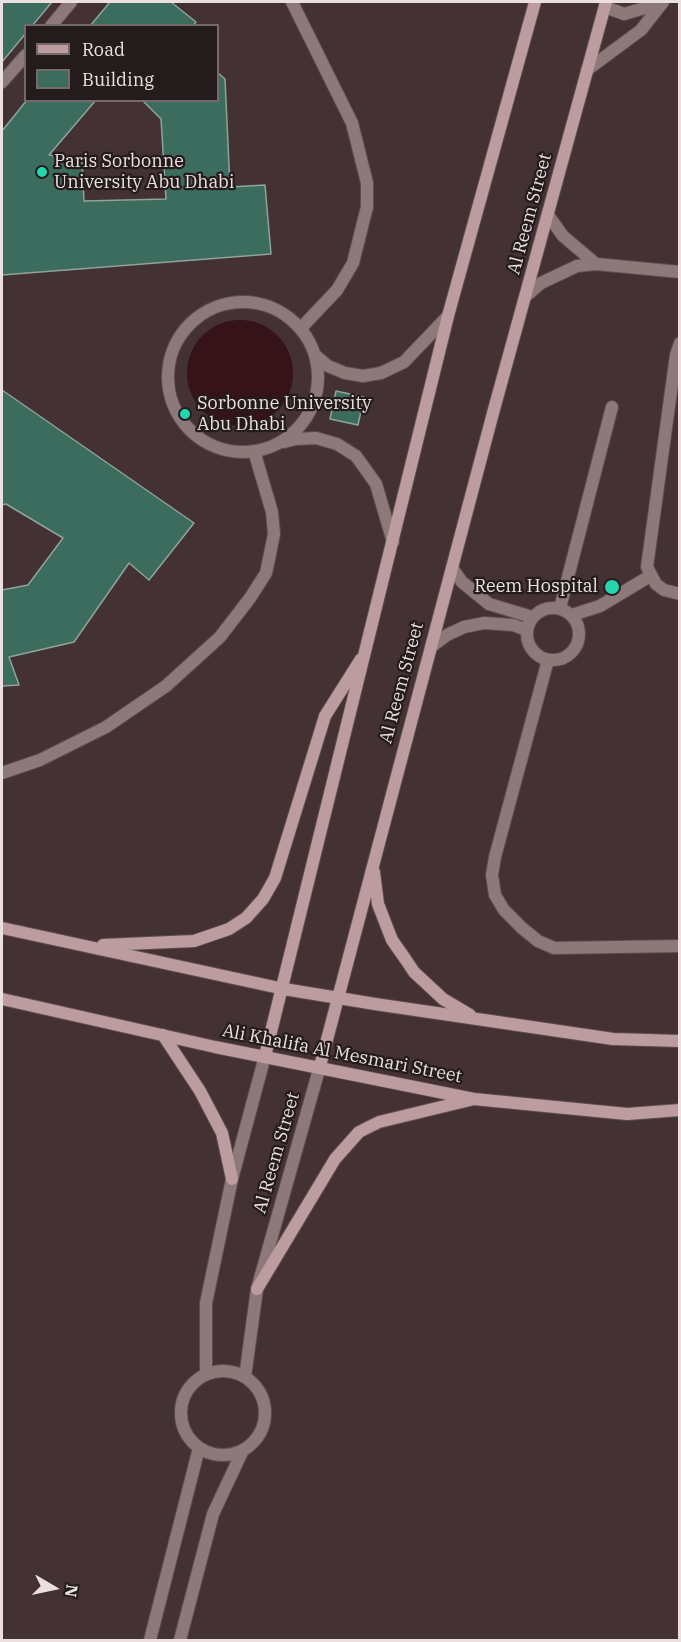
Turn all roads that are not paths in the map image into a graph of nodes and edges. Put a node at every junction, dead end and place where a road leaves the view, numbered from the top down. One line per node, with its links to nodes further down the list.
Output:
1 (71, 2): 6 (street)
2 (292, 2): 15 (street)
3 (536, 2): 14 (street, Al Reem Street)
4 (663, 2): 5 (street); 8 (street)
5 (605, 4): 8 (street, Al Reem Street)
6 (53, 24)
7 (24, 57): 9 (street)
8 (587, 70): 10 (street, Al Reem Street)
9 (2, 82)
10 (548, 215): 11 (street); 13 (street, Al Reem Street)
11 (596, 264): 12 (street); 13 (street)
12 (680, 272)
13 (526, 296): 22 (street, Al Reem Street)
14 (448, 316): 17 (street); 21 (street, Al Reem Street)
15 (301, 328): 17 (street); 20 (street)
16 (680, 343): 23 (street)
17 (315, 355): 19 (street)
18 (612, 407): 25 (street)
19 (275, 445): 20 (street); 21 (street)
20 (254, 452): 32 (street)
21 (394, 542): 30 (street, Al Reem Street)
22 (452, 568): 27 (street); 29 (street, Al Reem Street)
23 (650, 576): 24 (street); 26 (street)
24 (680, 594)
25 (560, 608): 26 (street); 27 (street)
26 (572, 615): 31 (street)
27 (532, 617): 28 (street)
28 (527, 630): 29 (street); 31 (street)
29 (431, 647): 33 (street, Al Reem Street)
30 (368, 648): 35 (street); 37 (street, Al Reem Street)
31 (548, 660): 36 (street)
32 (2, 772)
33 (373, 865): 38 (street, Al Reem Street); 40 (street)
34 (2, 928): 35 (street)
35 (85, 946): 37 (street)
36 (680, 946)
37 (284, 989): 38 (street); 43 (street, Al Reem Street)
38 (338, 997): 40 (street); 44 (street, Al Reem Street)
39 (2, 999): 41 (street, Ali Khalifa Al Mesmari Street)
40 (476, 1018): 42 (street)
41 (163, 1035): 43 (street, Ali Khalifa Al Mesmari Street); 47 (street)
42 (680, 1041)
43 (265, 1056): 44 (street, Ali Khalifa Al Mesmari Street); 47 (street, Al Reem Street)
44 (320, 1066): 45 (street, Ali Khalifa Al Mesmari Street); 48 (street, Al Reem Street)
45 (474, 1099): 46 (street, Ali Khalifa Al Mesmari Street); 48 (street)
46 (680, 1110)
47 (232, 1179): 49 (street, Al Reem Street)
48 (257, 1289): 50 (street, Al Reem Street)
49 (206, 1374): 50 (street); 51 (street)
50 (245, 1377): 52 (street)
51 (199, 1448): 52 (street); 53 (street)
52 (243, 1450): 54 (street)
53 (150, 1641)
54 (180, 1641)

